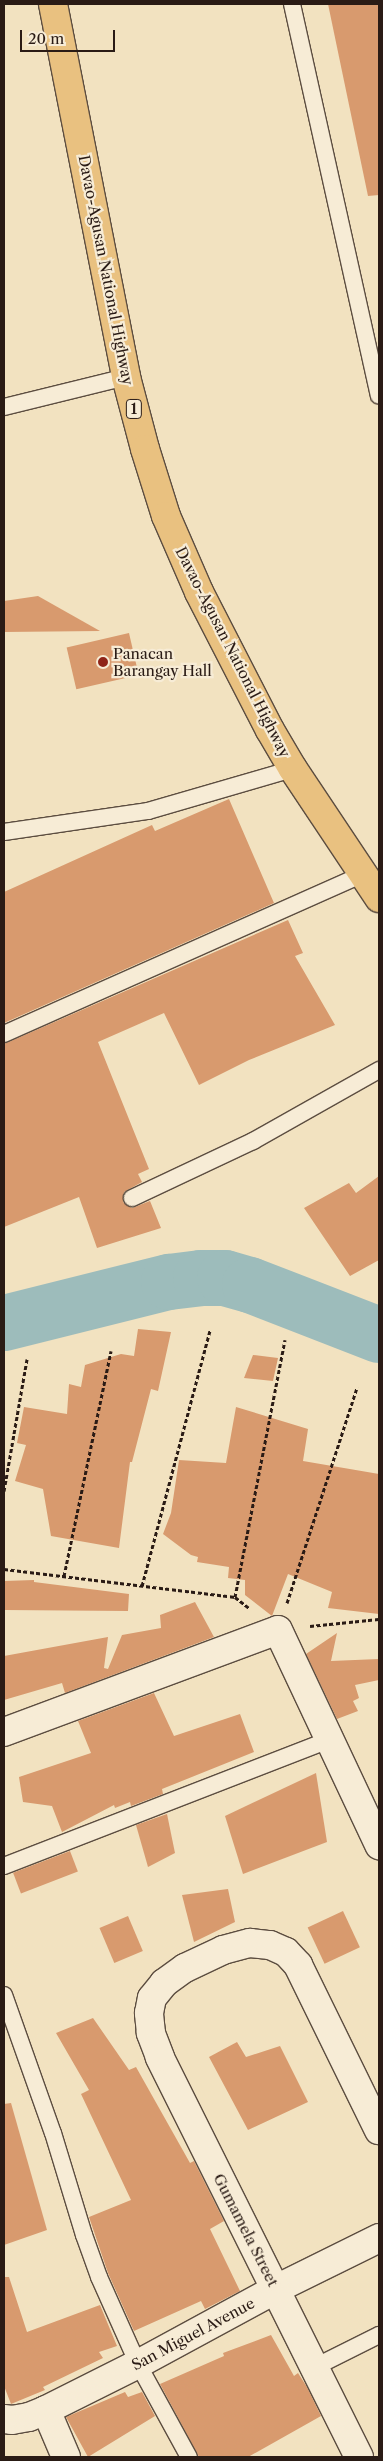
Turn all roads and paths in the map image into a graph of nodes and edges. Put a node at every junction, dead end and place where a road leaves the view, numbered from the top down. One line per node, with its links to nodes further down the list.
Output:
1 (53, 4): 3 (highway, Davao-Agusan National Highway / 1)
2 (292, 4): 4 (lane)
3 (126, 377): 5 (lane); 6 (highway, Davao-Agusan National Highway / 1)
4 (379, 395)
5 (4, 407)
6 (293, 769): 7 (lane); 8 (highway, Davao-Agusan National Highway / 1)
7 (4, 832)
8 (364, 874): 9 (highway, Davao-Agusan National Highway / 1); 10 (lane)
9 (379, 898)
10 (4, 1034)
11 (379, 1070): 12 (lane)
12 (132, 1198)
13 (210, 1330): 21 (path)
14 (286, 1340): 22 (path)
15 (111, 1351): 20 (path)
16 (27, 1359): 18 (path)
17 (358, 1387): 24 (path)
18 (4, 1491)
19 (4, 1569): 20 (path)
20 (64, 1576): 21 (path)
21 (142, 1586): 22 (path)
22 (235, 1597): 24 (path)
23 (379, 1619): 24 (path)
24 (278, 1630): 25 (street); 26 (street)
25 (4, 1732)
26 (329, 1740): 27 (street); 28 (lane)
27 (379, 1845)
28 (4, 1866)
29 (4, 1995): 34 (lane)
30 (379, 2130): 32 (street, Gumamela Street)
31 (379, 2238): 32 (street, San Miguel Avenue)
32 (276, 2289): 34 (street, San Miguel Avenue); 35 (street, Gumamela Street)
33 (379, 2336): 35 (lane)
34 (138, 2364): 36 (street, San Miguel Avenue); 39 (lane)
35 (315, 2367): 40 (street, Gumamela Street)
36 (46, 2410): 37 (street, San Miguel Avenue); 38 (street)
37 (4, 2419)
38 (66, 2457)
39 (189, 2457)
40 (359, 2457)

